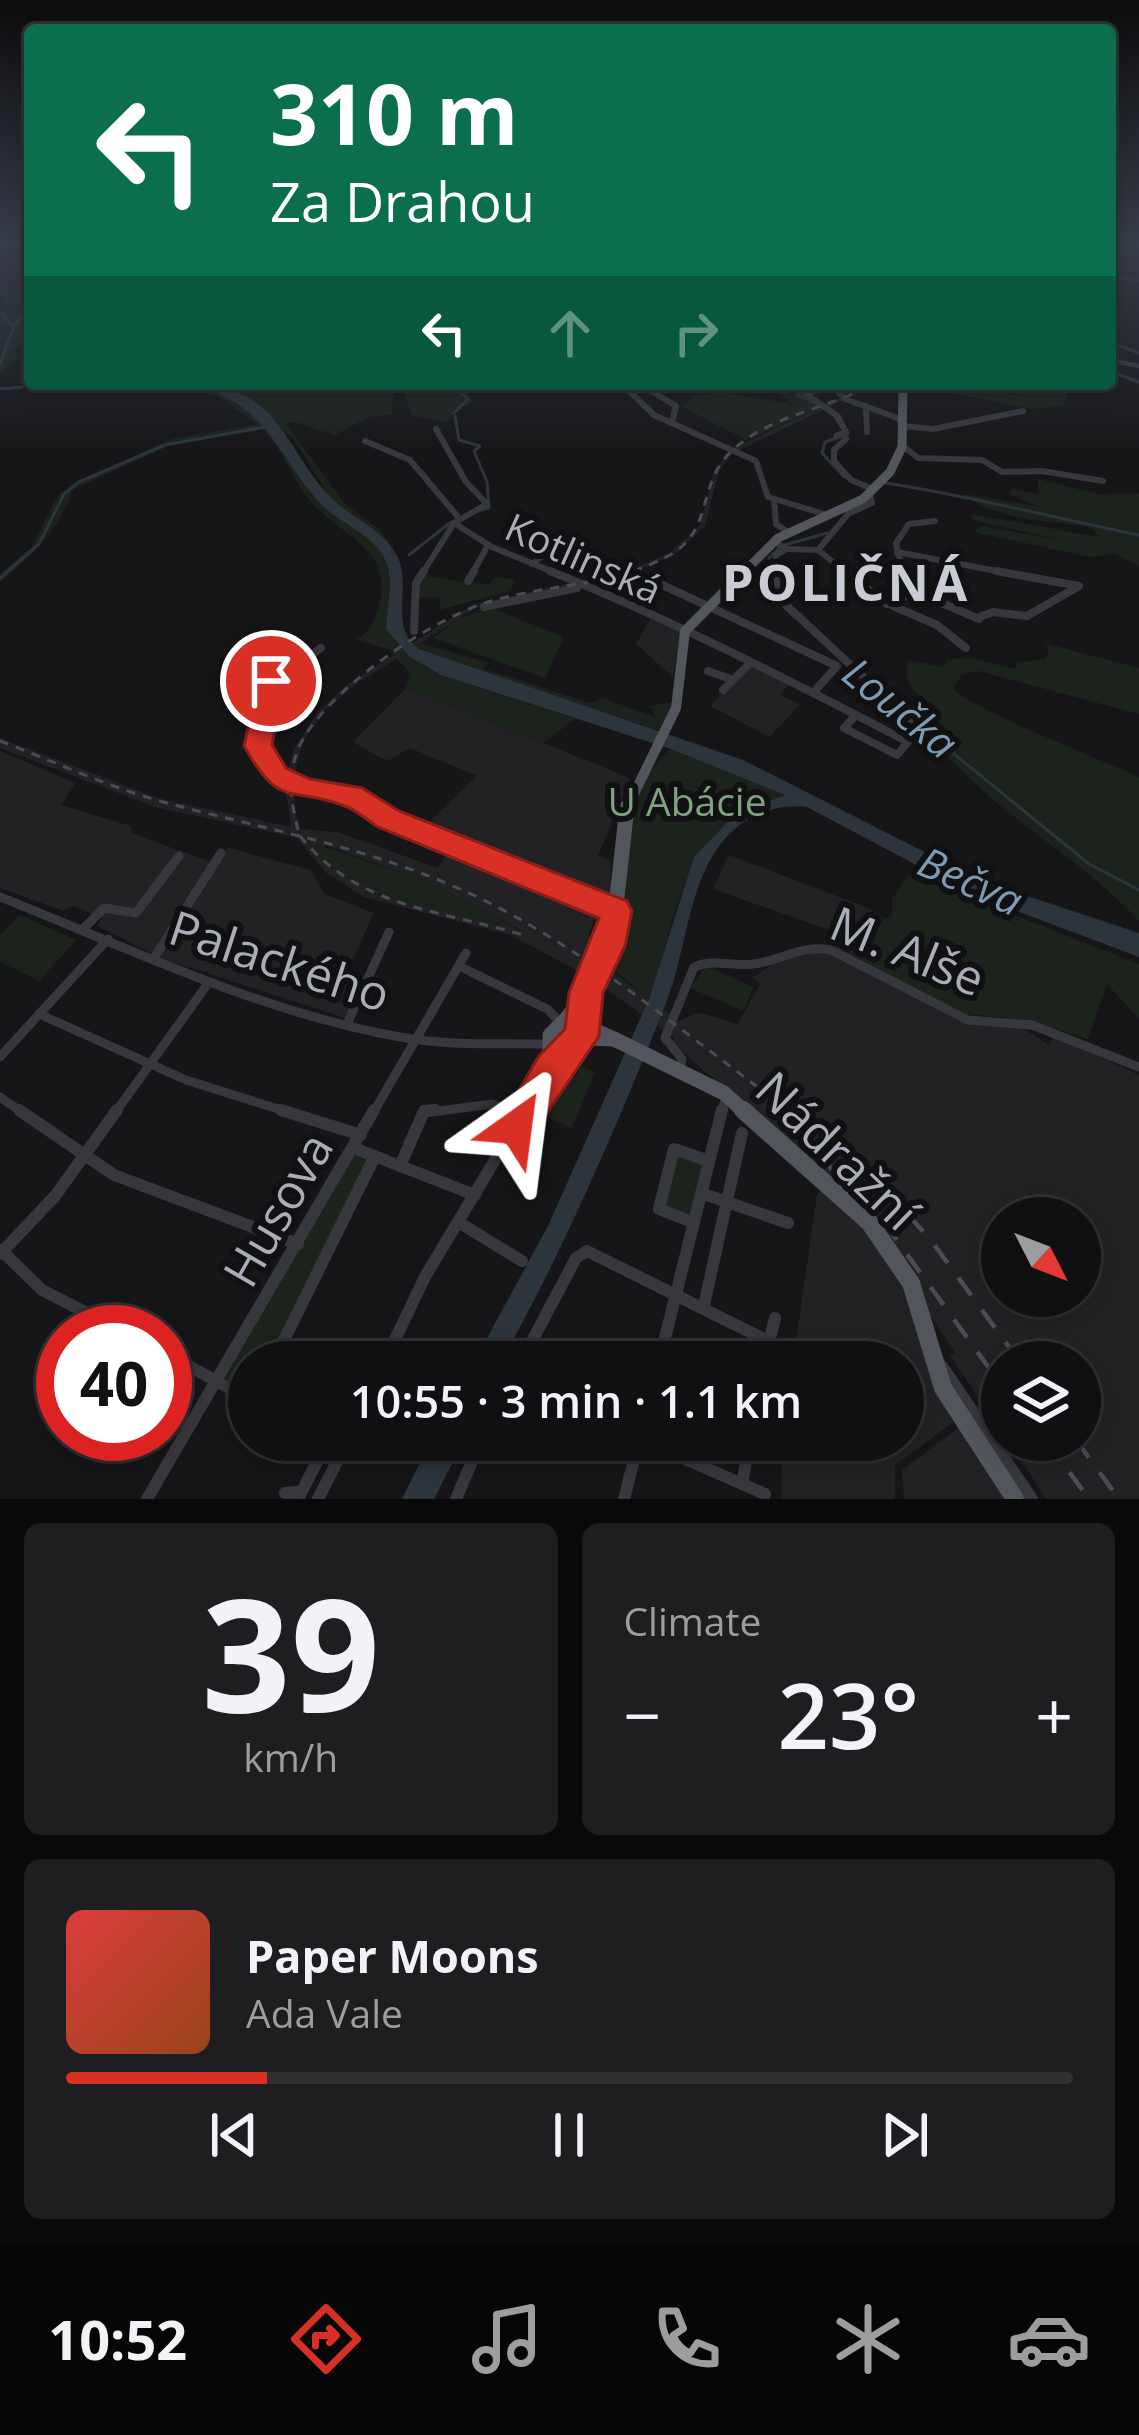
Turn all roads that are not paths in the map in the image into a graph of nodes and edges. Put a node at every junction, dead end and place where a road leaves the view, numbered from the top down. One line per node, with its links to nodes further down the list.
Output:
1 (631, 390): 8 (street)
2 (657, 390): 8 (street)
3 (818, 390): 12 (street)
4 (837, 390): 6 (street)
5 (903, 390): 9 (main road)
6 (866, 406): 9 (street); 11 (street)
7 (1023, 411): 9 (street)
8 (672, 423): 18 (street)
9 (903, 423): 15 (main road)
10 (436, 429): 22 (street, Kotlinská)
11 (867, 432)
12 (836, 436)
13 (846, 440): 17 (street)
14 (365, 441): 22 (street)
15 (902, 445): 16 (street); 17 (main road)
16 (1103, 481)
17 (872, 491): 20 (main road); 29 (street)
18 (774, 500): 19 (street); 21 (street)
19 (796, 509): 20 (street); 21 (street)
20 (826, 512): 24 (main road)
21 (776, 513): 24 (street)
22 (455, 520): 27 (street, Kotlinská); 41 (street)
23 (935, 521): 31 (street)
24 (788, 532): 28 (main road)
25 (516, 537): 30 (street)
26 (561, 541): 30 (street)
27 (488, 545): 32 (street, Kotlinská); 34 (street)
28 (782, 545): 29 (street); 40 (main road); 51 (street)
29 (818, 550): 38 (street)
30 (548, 551): 32 (street)
31 (897, 552): 35 (street); 37 (street); 37 (street)
32 (532, 564): 36 (street, Kotlinská)
33 (644, 576): 40 (street)
34 (468, 581)
35 (921, 581)
36 (578, 587): 39 (street); 42 (street, Kotlinská)
37 (916, 592): 38 (street)
38 (892, 605): 43 (street)
39 (484, 607)
40 (709, 607): 42 (main road); 49 (street)
41 (414, 631)
42 (685, 632): 45 (street, Kotlinská); 55 (main road)
43 (966, 648)
44 (320, 649): 55 (street)
45 (750, 663): 47 (street); 49 (street, Kotlinská)
46 (708, 671): 47 (street)
47 (733, 680): 48 (street)
48 (723, 689)
49 (813, 693): 50 (street, Kotlinská)
50 (856, 715): 50 (street, Kotlinská)
51 (936, 737)
52 (221, 853): 60 (street)
53 (179, 856): 56 (street)
54 (0, 897): 56 (street, Palackého)
55 (616, 911): 64 (main road)
56 (83, 929): 58 (street, Palackého)
57 (388, 932): 65 (street)
58 (108, 939): 60 (street, Palackého); 63 (street)
59 (466, 953): 61 (street, Husova)
60 (154, 958): 62 (street, Palackého)
61 (459, 966): 64 (street); 66 (street, Husova)
62 (209, 982): 65 (street, Palackého); 70 (street)
63 (39, 1014): 69 (street); 70 (street)
64 (572, 1022): 67 (main road, Nádražní); 68 (main road); 68 (main road)
65 (346, 1024): 66 (street, Palackého)
66 (417, 1040): 68 (street, Palackého); 77 (street, Husova)
67 (617, 1040): 68 (main road); 72 (main road, Nádražní)
68 (559, 1049): 75 (street)
69 (0, 1057)
70 (153, 1067): 77 (street); 79 (street)
71 (1139, 1067): 72 (street, M. Alše)
72 (680, 1070): 73 (main road, Nádražní)
73 (726, 1095): 80 (street); 101 (main road, Nádražní)
74 (0, 1097): 79 (street)
75 (525, 1110): 81 (street); 83 (street)
76 (742, 1133): 84 (street)
77 (358, 1142): 78 (street); 88 (street, Husova)
78 (375, 1156): 81 (street); 95 (street)
79 (85, 1158): 88 (street); 89 (street)
80 (709, 1161): 82 (street); 85 (street)
81 (400, 1166): 83 (street)
82 (701, 1193): 84 (street); 85 (street)
83 (475, 1195): 96 (street)
84 (725, 1202): 86 (street); 93 (street)
85 (694, 1222): 91 (street)
86 (788, 1223)
87 (463, 1225): 90 (street)
88 (298, 1244): 103 (street, Husova)
89 (1, 1252): 92 (street)
90 (522, 1261)
91 (676, 1293): 93 (street); 97 (street); 98 (street)
92 (71, 1305)
93 (704, 1306): 99 (street)
94 (775, 1318): 100 (street)
95 (283, 1341)
96 (394, 1341)
97 (532, 1341)
98 (664, 1341)
99 (767, 1341)
100 (774, 1341)
101 (929, 1350): 118 (main road, Nádražní); 119 (street)
102 (192, 1366): 103 (street)
103 (220, 1380): 104 (street); 114 (street, Husova)
104 (228, 1385)
105 (311, 1461): 113 (street)
106 (337, 1461): 115 (street)
107 (472, 1461): 116 (street)
108 (641, 1461): 117 (street)
109 (687, 1461): 111 (street)
110 (746, 1461): 111 (street)
111 (742, 1484): 112 (street)
112 (765, 1494)
113 (294, 1495)
114 (147, 1499)
115 (318, 1499)
116 (456, 1499)
117 (624, 1499)
118 (1015, 1499)
119 (1032, 1499)

